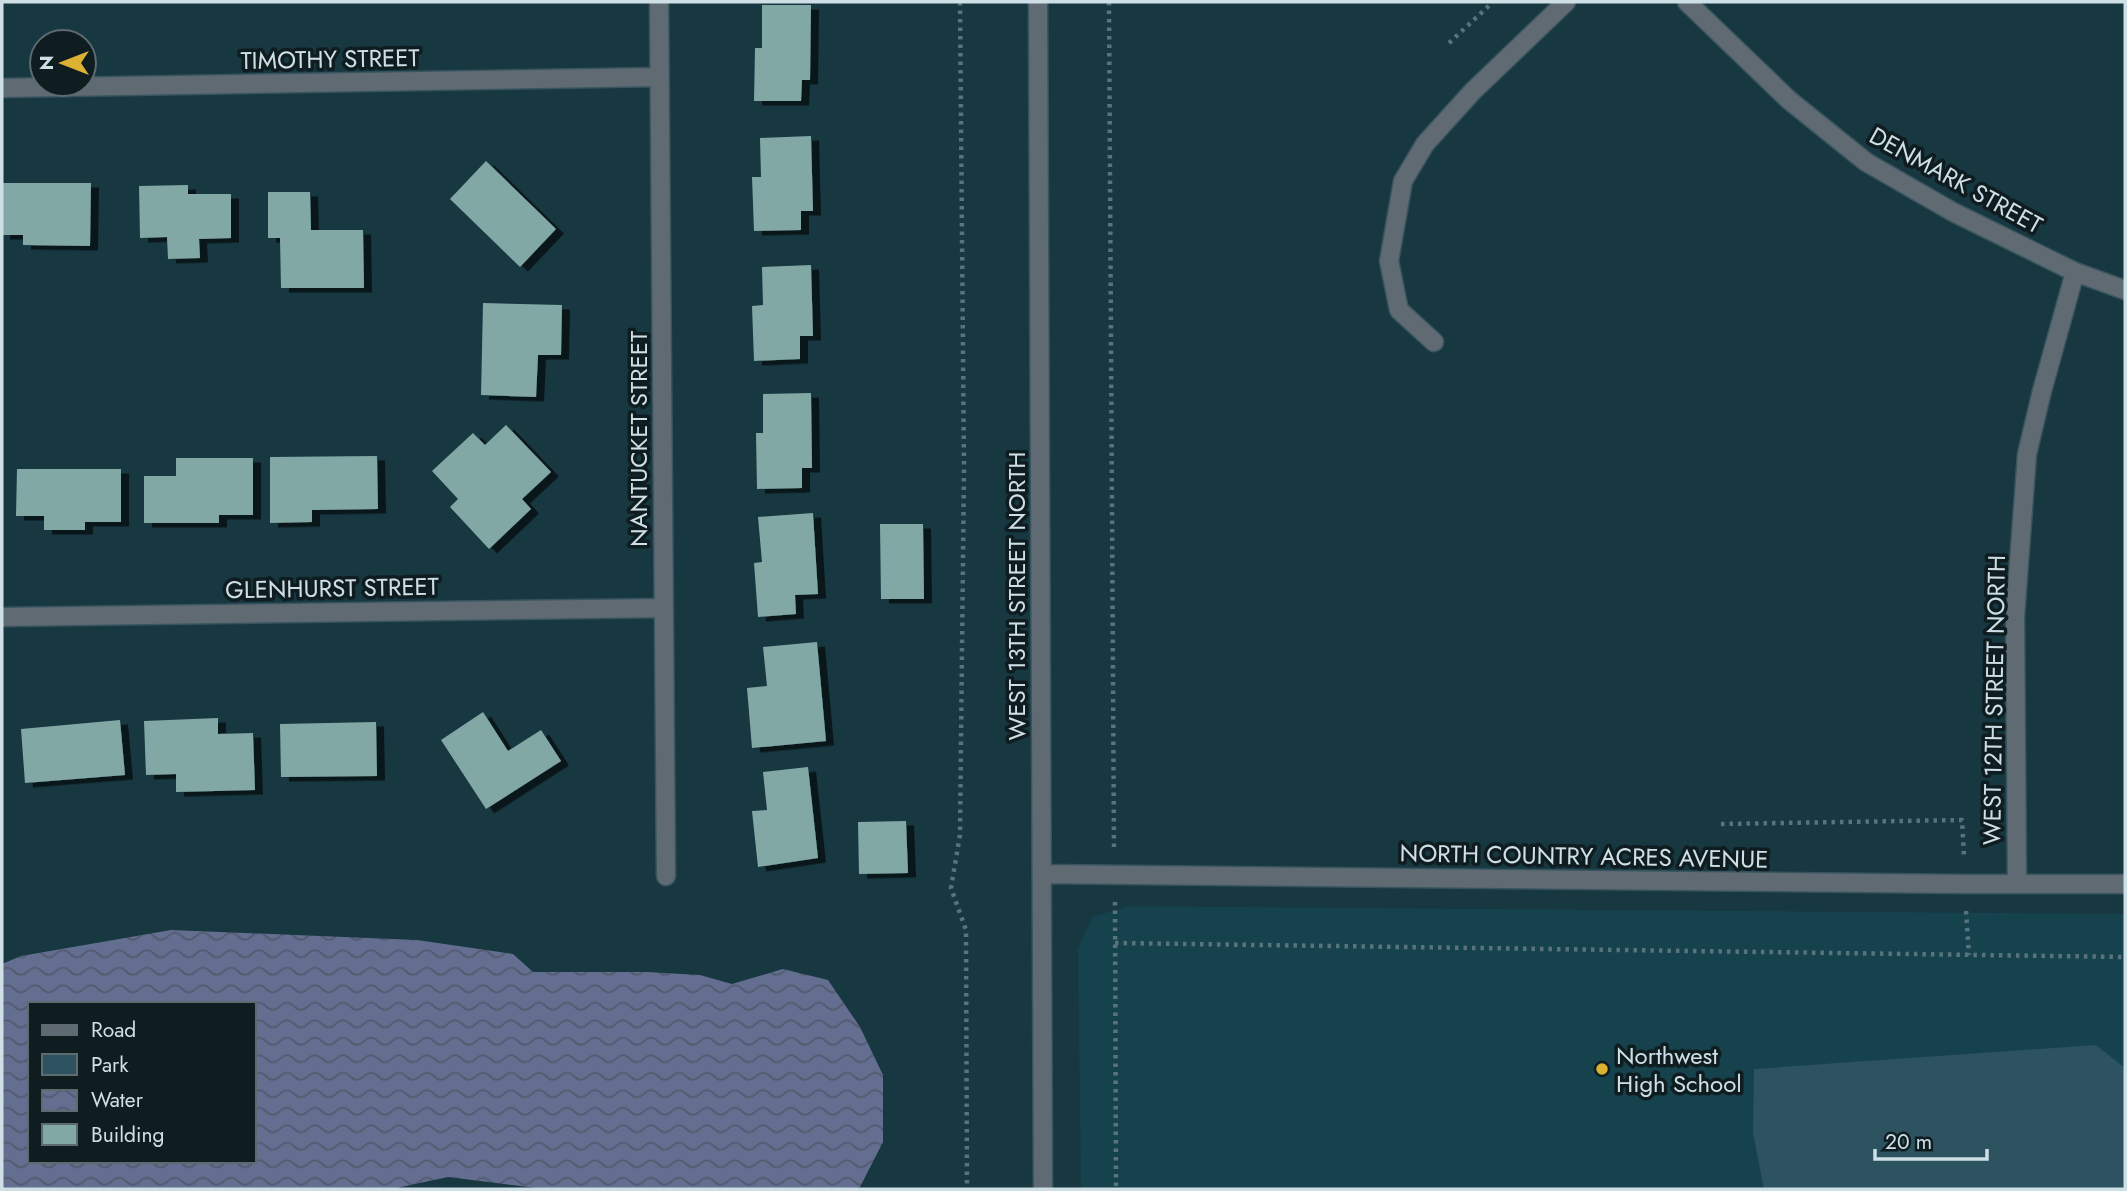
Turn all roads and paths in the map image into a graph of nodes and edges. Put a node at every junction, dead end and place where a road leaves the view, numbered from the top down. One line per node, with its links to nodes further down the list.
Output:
1 (659, 2): 9 (street, NANTUCKET STREET)
2 (960, 2): 26 (path)
3 (1038, 2): 17 (street, WEST 13TH STREET NORTH)
4 (1109, 2): 18 (path)
5 (1493, 2): 8 (path)
6 (1566, 2): 13 (street)
7 (1687, 2): 11 (street, DENMARK STREET)
8 (1449, 43)
9 (659, 77): 10 (street, TIMOTHY STREET); 14 (street, NANTUCKET STREET)
10 (2, 88)
11 (2075, 272): 12 (street, DENMARK STREET); 20 (street, WEST 12TH STREET NORTH)
12 (2125, 290)
13 (1434, 342)
14 (664, 608): 15 (street, GLENHURST STREET); 19 (street, NANTUCKET STREET)
15 (2, 617)
16 (1721, 824): 21 (path)
17 (1042, 874): 18 (street, NORTH COUNTRY ACRES AVENUE); 27 (street, WEST 13TH STREET NORTH)
18 (1115, 875): 21 (street, NORTH COUNTRY ACRES AVENUE); 23 (path)
19 (666, 876)
20 (2017, 883): 21 (street, NORTH COUNTRY ACRES AVENUE); 22 (street, NORTH COUNTRY ACRES AVENUE)
21 (1965, 884): 24 (path)
22 (2125, 884)
23 (1115, 943): 24 (path); 28 (path)
24 (1969, 955): 25 (path)
25 (2125, 957)
26 (967, 1189)
27 (1043, 1189)
28 (1116, 1189)

